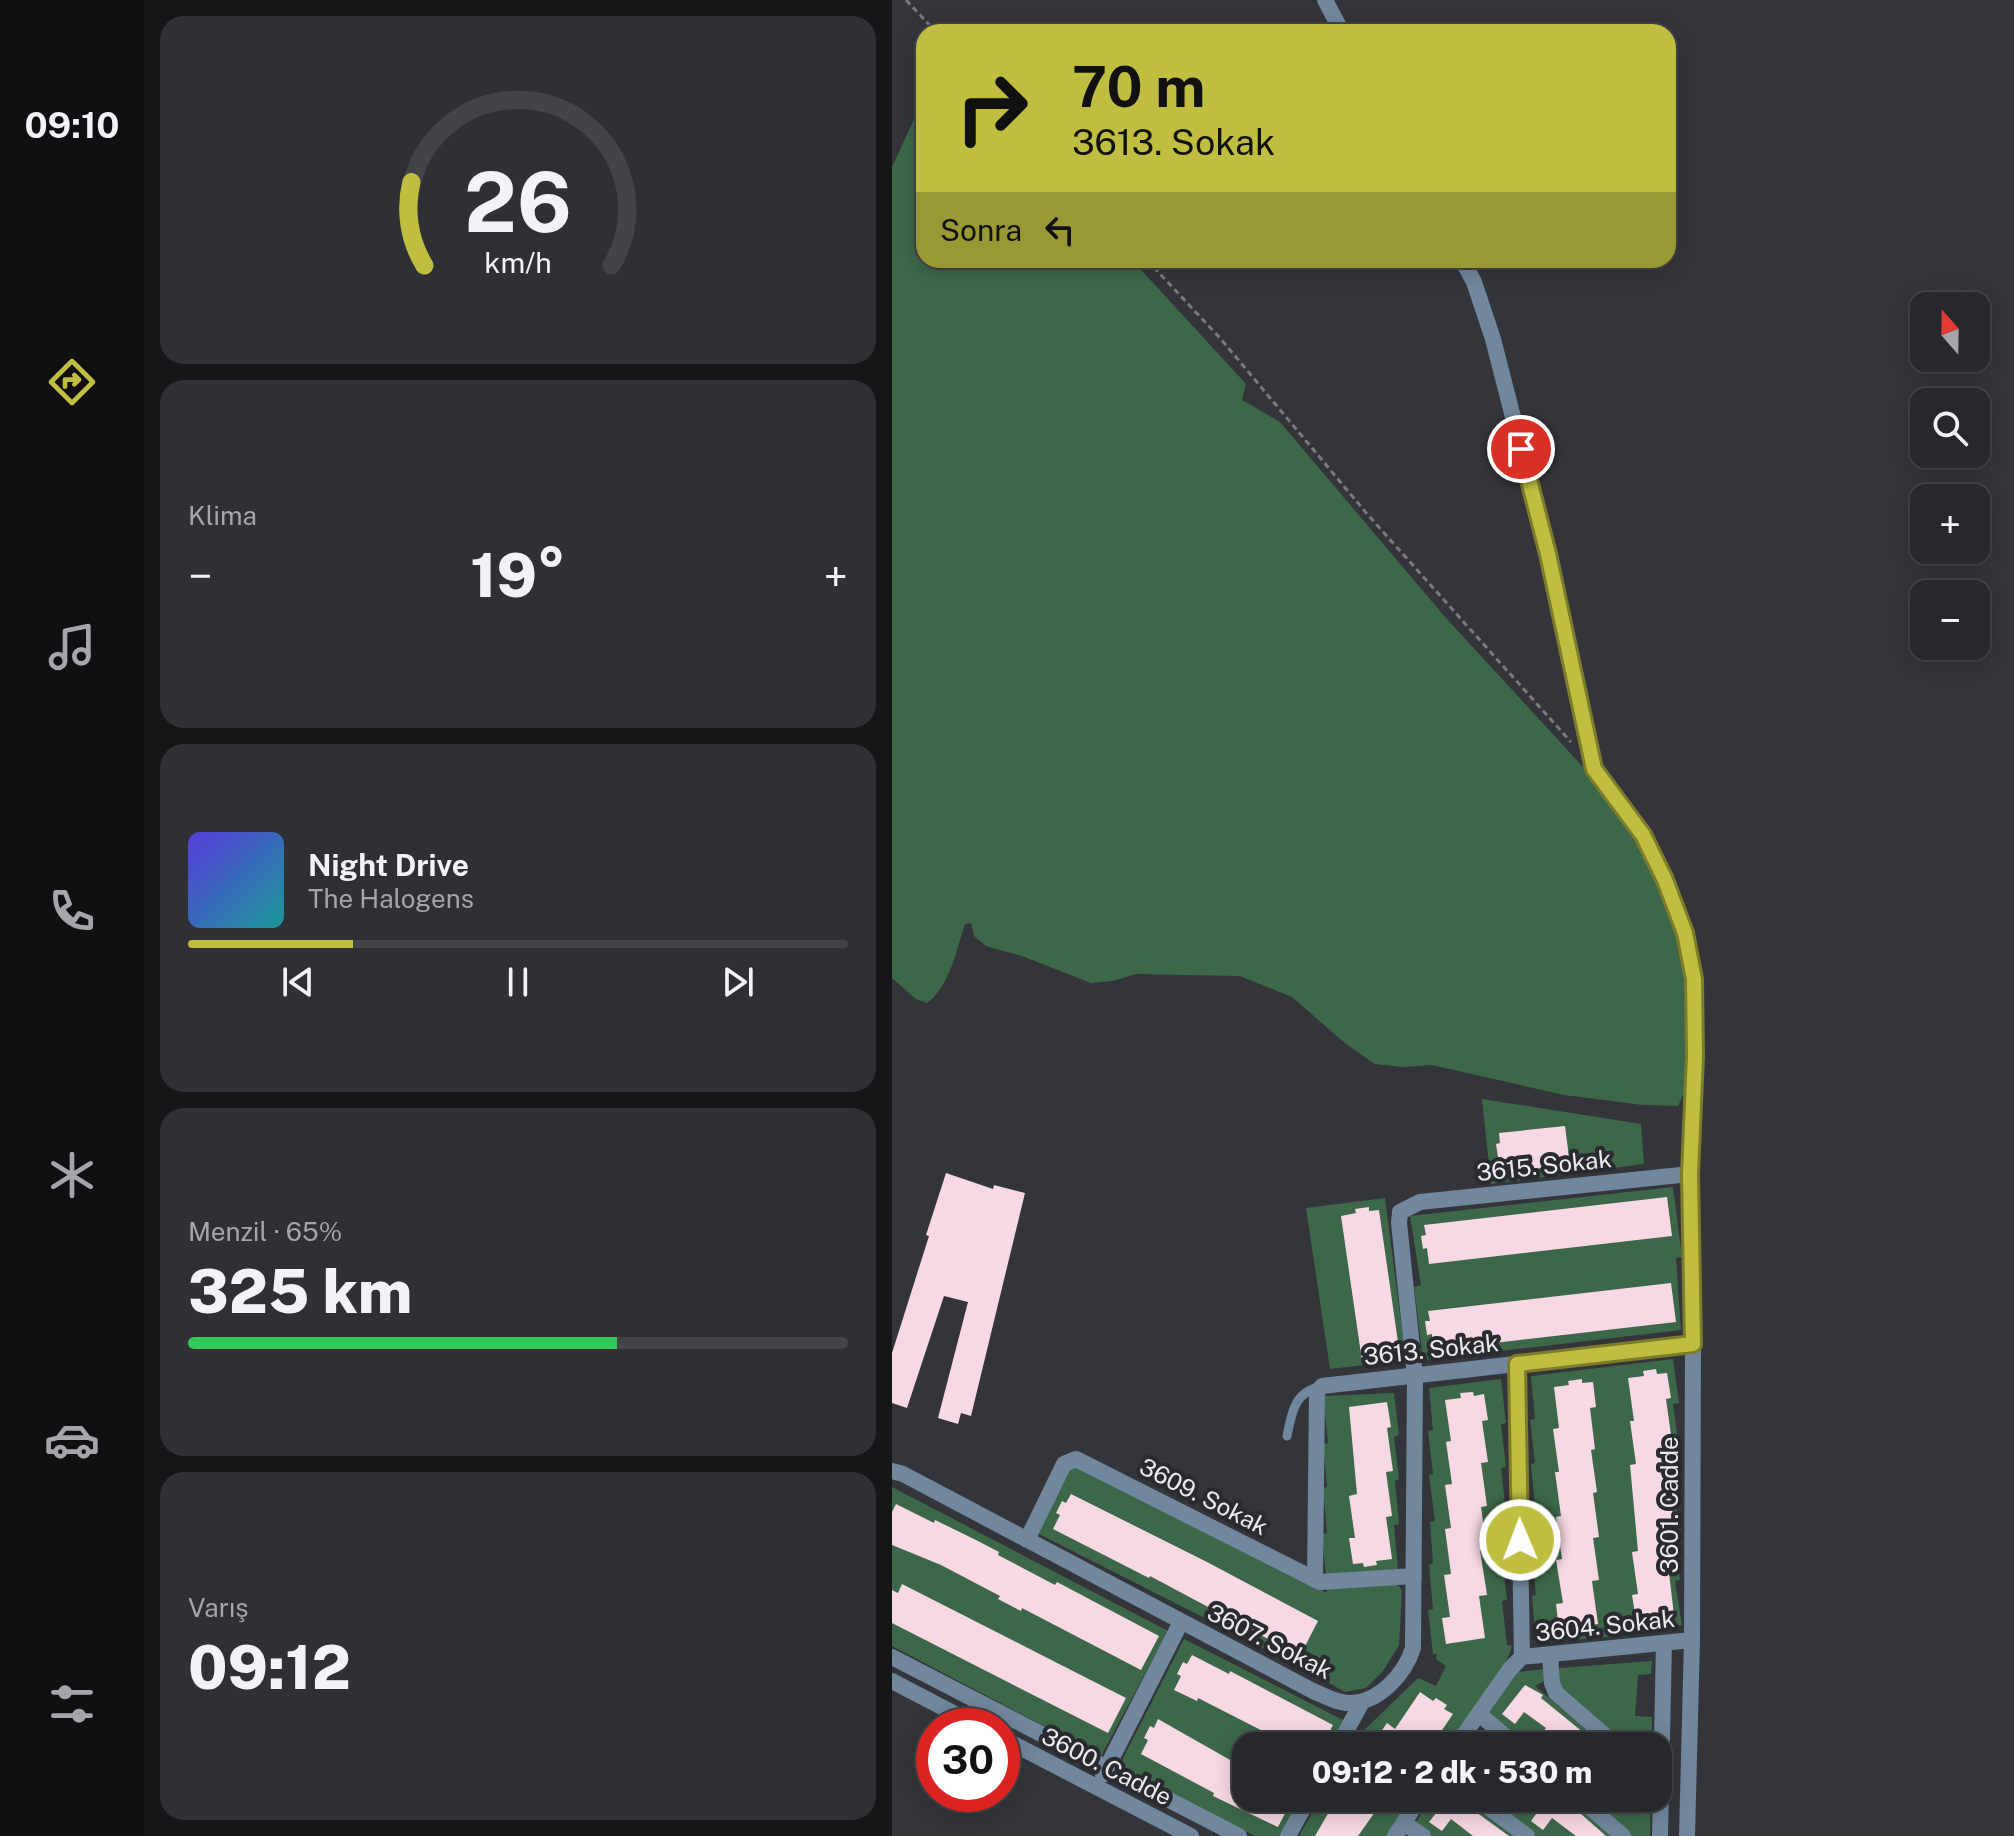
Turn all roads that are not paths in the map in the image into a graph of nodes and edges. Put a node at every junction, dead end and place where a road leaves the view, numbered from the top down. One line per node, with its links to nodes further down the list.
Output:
1 (1325, 0): 2 (street)
2 (1338, 24)
3 (1466, 268): 4 (street, 3601. Cadde)
4 (1690, 1174): 5 (street, 3601. Cadde); 7 (street, 3615. Sokak)
5 (1693, 1344): 6 (street, 3613. Sokak); 15 (street, 3601. Cadde)
6 (1517, 1364): 7 (street, 3613. Sokak); 19 (street)
7 (1415, 1376): 8 (street, 3613. Sokak); 12 (street)
8 (1320, 1387): 9 (lane); 13 (street)
9 (1287, 1436)
10 (892, 1471): 11 (street, 3607. Sokak)
11 (1027, 1540): 13 (street, 3609. Sokak); 14 (street, 3607. Sokak)
12 (1414, 1576): 13 (street); 21 (street)
13 (1315, 1580)
14 (1181, 1622): 21 (street, 3607. Sokak); 30 (street)
15 (1692, 1640): 16 (street, 3604. Sokak); 45 (street, 3601. Cadde)
16 (1664, 1643): 17 (street, 3604. Sokak); 28 (street)
17 (1550, 1655): 19 (street, 3604. Sokak); 27 (street)
18 (892, 1657): 30 (street)
19 (1522, 1657): 23 (street)
20 (892, 1681): 22 (street)
21 (1362, 1702): 24 (street)
22 (944, 1708)
23 (1479, 1714): 25 (street); 26 (street)
24 (1346, 1732)
25 (1466, 1732)
26 (1500, 1732)
27 (1601, 1732)
28 (1661, 1732)
29 (1020, 1747): 31 (street, 3600. Cadde)
30 (1107, 1768): 31 (street); 39 (street)
31 (1097, 1788): 38 (street, 3600. Cadde)
32 (1301, 1812): 40 (street)
33 (1411, 1812): 37 (street)
34 (1495, 1812): 42 (street)
35 (1595, 1812): 43 (street)
36 (1660, 1812): 44 (street)
37 (1400, 1829): 41 (street)
38 (1191, 1836)
39 (1239, 1836)
40 (1288, 1836)
41 (1423, 1836)
42 (1527, 1836)
43 (1623, 1836)
44 (1660, 1836)
45 (1687, 1836)

